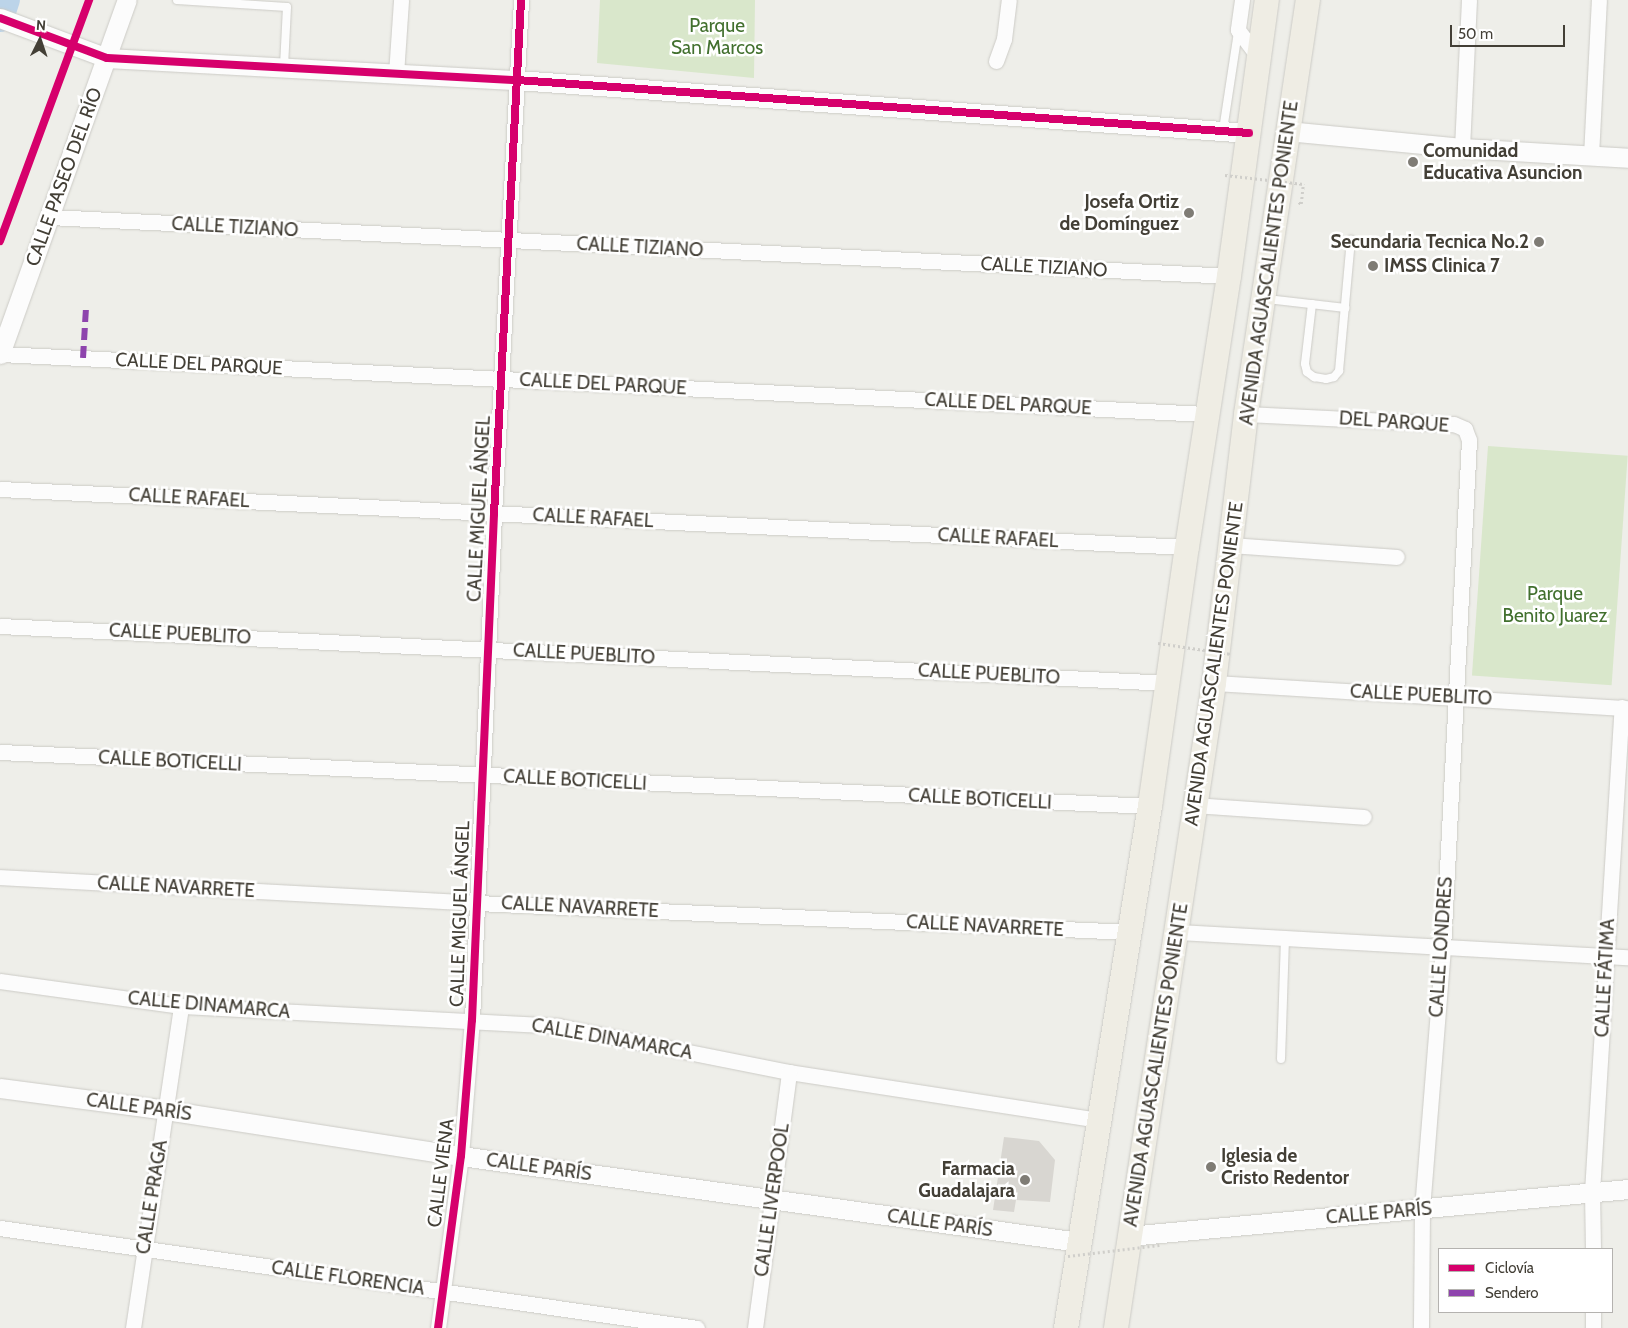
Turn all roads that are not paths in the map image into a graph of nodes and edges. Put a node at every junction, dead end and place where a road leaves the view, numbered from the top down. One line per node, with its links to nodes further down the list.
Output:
1 (127, 0): 13 (street, CALLE PASEO DEL RÍO)
2 (177, 0): 16 (lane)
3 (401, 0): 17 (street)
4 (521, 0): 18 (street, CALLE MIGUEL ÁNGEL)
5 (1009, 0): 15 (street)
6 (1242, 0): 12 (street)
7 (1267, 0): 14 (main road, AVENIDA AGUASCALIENTES PONIENTE)
8 (1308, 0): 20 (main road, AVENIDA AGUASCALIENTES PONIENTE)
9 (1469, 0): 22 (street)
10 (1598, 0): 23 (street)
11 (0, 18): 13 (street)
12 (1238, 30): 14 (street); 19 (lane)
13 (107, 58): 16 (street); 25 (street, CALLE PASEO DEL RÍO)
14 (1259, 58): 21 (main road, AVENIDA AGUASCALIENTES PONIENTE)
15 (996, 61)
16 (284, 67): 17 (street)
17 (396, 74): 18 (street)
18 (517, 80): 19 (street); 26 (street, CALLE MIGUEL ÁNGEL)
19 (1223, 130): 21 (street)
20 (1288, 131): 22 (street); 29 (main road, AVENIDA AGUASCALIENTES PONIENTE)
21 (1249, 132): 28 (main road, AVENIDA AGUASCALIENTES PONIENTE)
22 (1462, 148): 23 (street)
23 (1591, 156): 24 (street)
24 (1628, 158)
25 (50, 218): 26 (street, CALLE TIZIANO); 32 (street, CALLE PASEO DEL RÍO)
26 (508, 240): 28 (street, CALLE TIZIANO); 33 (street, CALLE MIGUEL ÁNGEL)
27 (1351, 240): 31 (lane)
28 (1230, 276): 34 (main road, AVENIDA AGUASCALIENTES PONIENTE)
29 (1263, 298): 30 (lane); 35 (main road, AVENIDA AGUASCALIENTES PONIENTE)
30 (1312, 304): 31 (lane); 31 (lane)
31 (1345, 308)
32 (0, 354): 33 (street, CALLE DEL PARQUE)
33 (502, 378): 34 (street, CALLE DEL PARQUE); 37 (street, CALLE MIGUEL ÁNGEL)
34 (1207, 414): 39 (main road, AVENIDA AGUASCALIENTES PONIENTE)
35 (1246, 414): 38 (main road, AVENIDA AGUASCALIENTES PONIENTE); 41 (street, DEL PARQUE)
36 (0, 489): 37 (street, CALLE RAFAEL)
37 (494, 514): 39 (street, CALLE RAFAEL); 43 (street, CALLE MIGUEL ÁNGEL)
38 (1231, 546): 40 (street); 45 (main road, AVENIDA AGUASCALIENTES PONIENTE)
39 (1187, 547): 44 (main road, AVENIDA AGUASCALIENTES PONIENTE)
40 (1397, 557)
41 (1463, 566): 46 (street, CALLE LONDRES)
42 (0, 626): 43 (street, CALLE PUEBLITO)
43 (488, 649): 44 (street, CALLE PUEBLITO); 49 (street, CALLE MIGUEL ÁNGEL)
44 (1168, 683): 51 (main road, AVENIDA AGUASCALIENTES PONIENTE)
45 (1214, 683): 46 (street, CALLE PUEBLITO); 50 (main road, AVENIDA AGUASCALIENTES PONIENTE)
46 (1454, 697): 47 (street, CALLE PUEBLITO); 58 (street, CALLE LONDRES)
47 (1625, 707): 59 (street, CALLE FÁTIMA)
48 (0, 752): 49 (street, CALLE BOTICELLI)
49 (482, 776): 51 (street, CALLE BOTICELLI); 54 (street, CALLE MIGUEL ÁNGEL)
50 (1194, 805): 52 (street); 56 (main road, AVENIDA AGUASCALIENTES PONIENTE)
51 (1150, 806): 55 (main road, AVENIDA AGUASCALIENTES PONIENTE)
52 (1364, 816)
53 (0, 878): 54 (street, CALLE NAVARRETE)
54 (477, 903): 55 (street, CALLE NAVARRETE); 63 (street, CALLE MIGUEL ÁNGEL)
55 (1130, 932): 68 (main road, AVENIDA AGUASCALIENTES PONIENTE)
56 (1177, 932): 57 (street); 75 (main road, AVENIDA AGUASCALIENTES PONIENTE)
57 (1285, 939): 58 (street); 64 (lane)
58 (1443, 948): 59 (street); 73 (street, CALLE LONDRES)
59 (1606, 956): 60 (street); 71 (street, CALLE FÁTIMA)
60 (1628, 957)
61 (0, 981): 62 (street, CALLE DINAMARCA)
62 (181, 1006): 63 (street, CALLE DINAMARCA); 67 (street, CALLE PRAGA)
63 (472, 1020): 65 (street, CALLE DINAMARCA); 69 (street, CALLE VIENA)
64 (1281, 1059)
65 (789, 1072): 68 (street, CALLE DINAMARCA); 72 (street, CALLE LIVERPOOL)
66 (0, 1088): 67 (street, CALLE PARÍS)
67 (166, 1110): 69 (street, CALLE PARÍS); 76 (street, CALLE PRAGA)
68 (1100, 1120): 78 (main road, AVENIDA AGUASCALIENTES PONIENTE)
69 (461, 1156): 72 (street, CALLE PARÍS); 79 (street, CALLE VIENA)
70 (1628, 1189): 71 (street, CALLE PARÍS)
71 (1592, 1192): 73 (street, CALLE PARÍS); 77 (street, CALLE FÁTIMA)
72 (771, 1199): 78 (street, CALLE PARÍS); 84 (street, CALLE LIVERPOOL)
73 (1422, 1209): 75 (street, CALLE PARÍS); 87 (street, CALLE LONDRES)
74 (0, 1228): 76 (street, CALLE FLORENCIA)
75 (1129, 1236): 86 (main road, AVENIDA AGUASCALIENTES PONIENTE)
76 (145, 1248): 79 (street, CALLE FLORENCIA); 81 (street, CALLE PRAGA)
77 (1593, 1248)
78 (1073, 1249): 85 (main road, AVENIDA AGUASCALIENTES PONIENTE)
79 (443, 1292): 82 (street, CALLE VIENA); 83 (street, CALLE FLORENCIA)
80 (1593, 1313): 88 (street)
81 (133, 1328)
82 (438, 1328)
83 (697, 1328)
84 (755, 1328)
85 (1066, 1328)
86 (1116, 1328)
87 (1421, 1328)
88 (1593, 1328)

